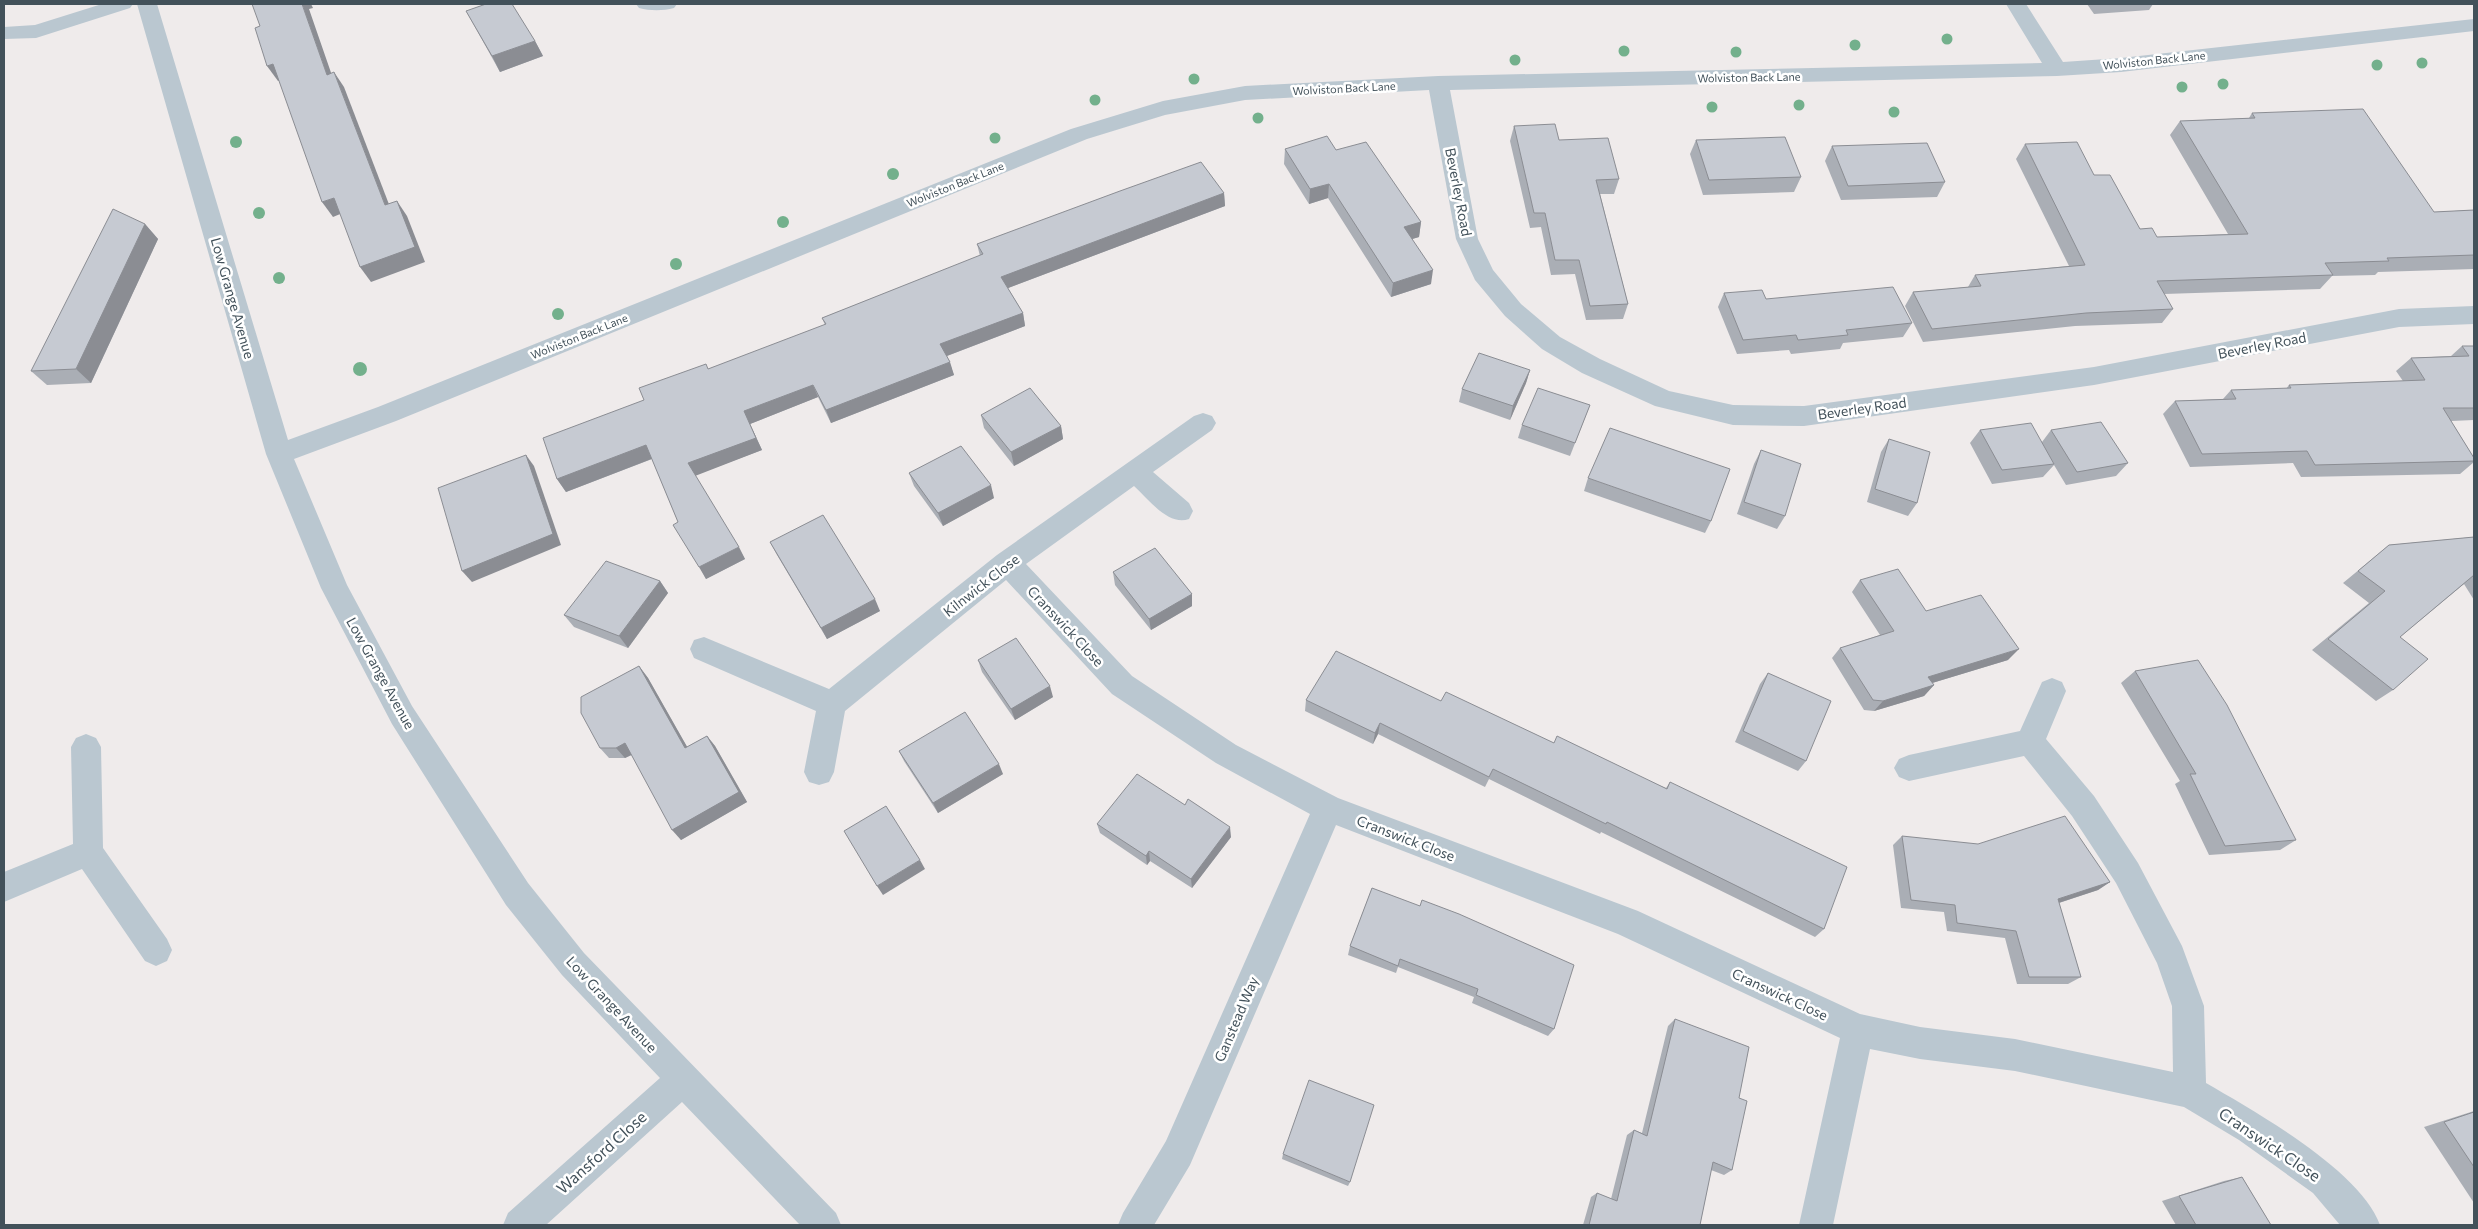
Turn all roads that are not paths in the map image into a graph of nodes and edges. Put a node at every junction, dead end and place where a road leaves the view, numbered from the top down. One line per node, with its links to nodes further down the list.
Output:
1 (123, 4): 7 (street)
2 (147, 4): 12 (street, Low Grange Avenue)
3 (646, 4): 4 (street)
4 (667, 4)
5 (2016, 4): 8 (street)
6 (2474, 25): 8 (street, Wolviston Back Lane)
7 (4, 33)
8 (2057, 69): 9 (street, Wolviston Back Lane)
9 (1438, 83): 10 (street, Beverley Road); 12 (street, Wolviston Back Lane)
10 (2474, 316)
11 (1203, 423): 13 (street, Kilnwick Close)
12 (279, 454): 28 (street, Low Grange Avenue)
13 (1136, 473): 14 (street); 15 (street, Kilnwick Close)
14 (1180, 511)
15 (1007, 563): 18 (street, Kilnwick Close); 23 (street, Cranswick Close)
16 (704, 649): 18 (street)
17 (2052, 691): 19 (street)
18 (832, 704): 22 (street)
19 (2030, 742): 21 (street); 29 (street)
20 (86, 747): 24 (street)
21 (1909, 768)
22 (819, 772)
23 (1328, 808): 27 (street, Cranswick Close); 32 (street, Ganstead Way)
24 (88, 852): 25 (street); 26 (street)
25 (4, 887)
26 (156, 950)
27 (1858, 1030): 29 (street, Cranswick Close); 33 (street)
28 (683, 1078): 30 (street, Wansford Close); 31 (street, Low Grange Avenue)
29 (2190, 1092): 34 (street, Cranswick Close)
30 (520, 1225)
31 (824, 1225)
32 (1135, 1225)
33 (1816, 1225)
34 (2363, 1225)

